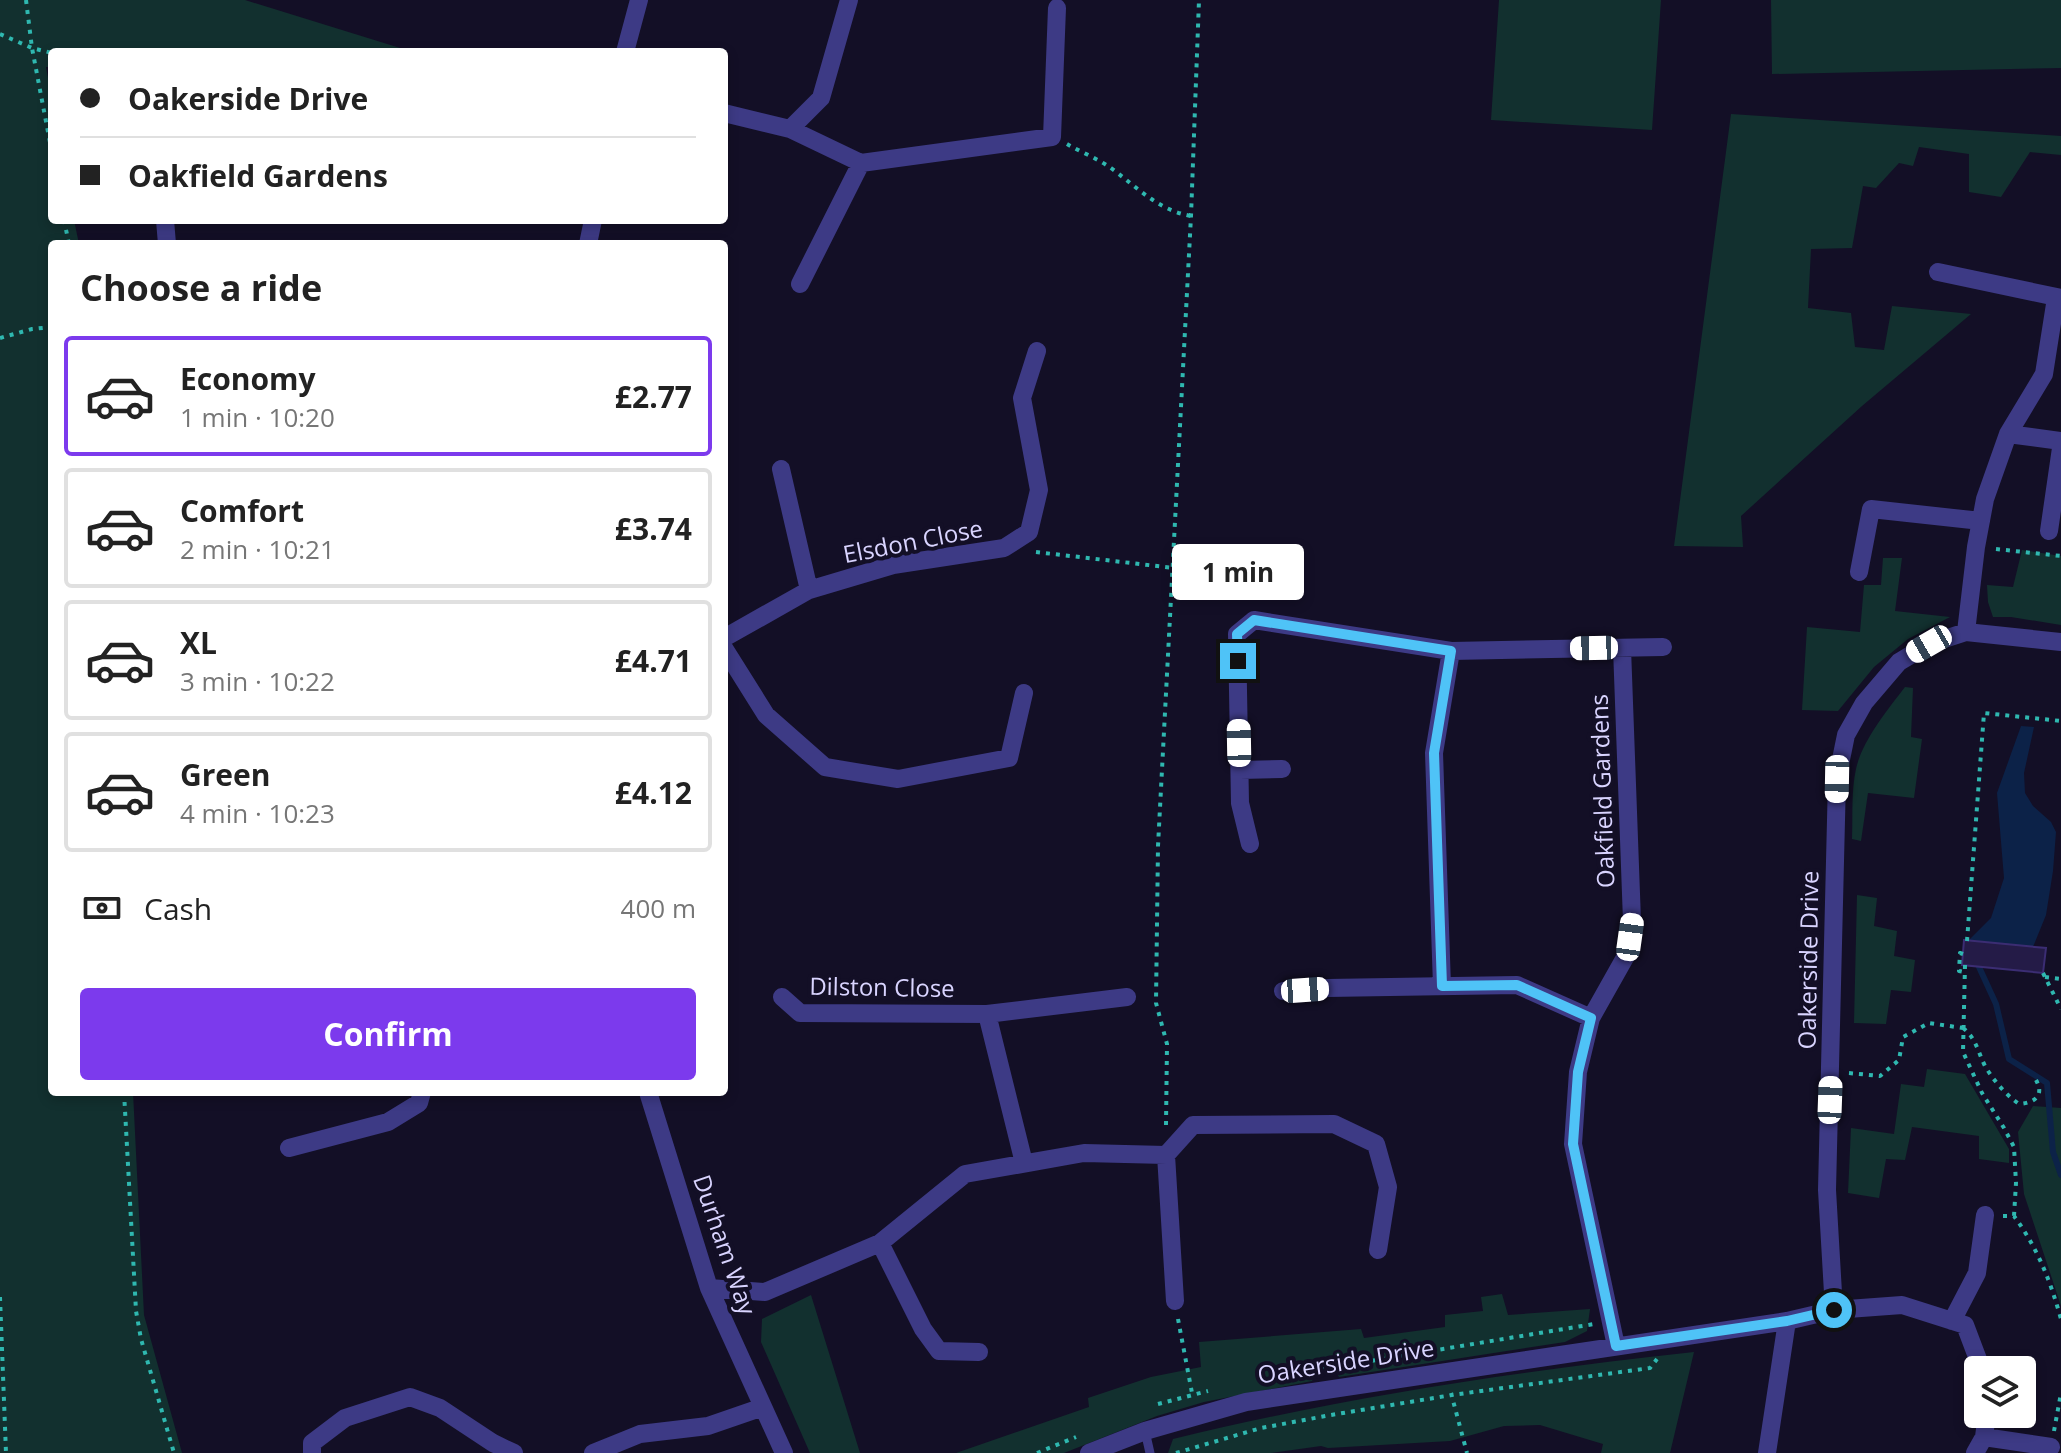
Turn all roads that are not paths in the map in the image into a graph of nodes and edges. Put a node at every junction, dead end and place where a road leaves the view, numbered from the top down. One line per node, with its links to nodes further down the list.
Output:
1 (639, 0): 4 (street)
2 (849, 0): 6 (street)
3 (1057, 8): 7 (street)
4 (626, 48)
5 (728, 114): 6 (street)
6 (790, 129): 7 (street)
7 (861, 163): 9 (street)
8 (1938, 272): 10 (street)
9 (800, 284)
10 (2059, 298): 12 (street)
11 (1037, 351): 19 (street, Elsdon Close)
12 (2008, 434): 13 (street); 16 (street)
13 (2061, 441)
14 (2061, 448): 17 (street)
15 (781, 469): 19 (street)
16 (1981, 521): 18 (street); 20 (street)
17 (2049, 531)
18 (1859, 572)
19 (809, 590): 21 (street, Elsdon Close)
20 (1966, 632): 22 (street, Oakerside Drive); 47 (street, Oakerside Drive)
21 (728, 636)
22 (2061, 642)
23 (1663, 647): 24 (street)
24 (1622, 648): 25 (street); 36 (street, Oakfield Gardens)
25 (1451, 651): 29 (street); 31 (street)
26 (728, 654): 27 (street)
27 (1024, 693)
28 (1282, 769): 29 (street)
29 (1240, 770): 30 (street)
30 (1250, 844)
31 (1442, 986): 32 (street); 36 (street)
32 (1283, 991)
33 (782, 997): 35 (street, Dilston Close)
34 (1127, 997): 35 (street, Dilston Close)
35 (987, 1014): 41 (street, Dilston Close)
36 (1591, 1018): 50 (street, Oakfield Gardens)
37 (421, 1096): 39 (street)
38 (649, 1096): 45 (street, Durham Way)
39 (289, 1148)
40 (1166, 1155): 41 (street); 44 (street); 46 (street)
41 (1024, 1163): 43 (street)
42 (1985, 1215): 49 (street)
43 (880, 1243): 45 (street); 51 (street)
44 (1378, 1250)
45 (709, 1288): 53 (street, Durham Way)
46 (1175, 1301)
47 (1834, 1310): 48 (street, Oakerside Drive); 49 (street)
48 (1787, 1321): 50 (street, Oakerside Drive); 63 (street)
49 (1952, 1321): 52 (street)
50 (1616, 1346): 54 (street, Oakerside Drive)
51 (979, 1352)
52 (1977, 1356)
53 (763, 1407): 59 (street); 60 (street, Durham Way)
54 (1145, 1431): 61 (street, Oakerside Drive); 62 (lane)
55 (1979, 1445): 56 (street)
56 (2051, 1447)
57 (312, 1453): 58 (street)
58 (514, 1453)
59 (593, 1453)
60 (784, 1453)
61 (1089, 1453)
62 (1150, 1453)
63 (1767, 1453)

